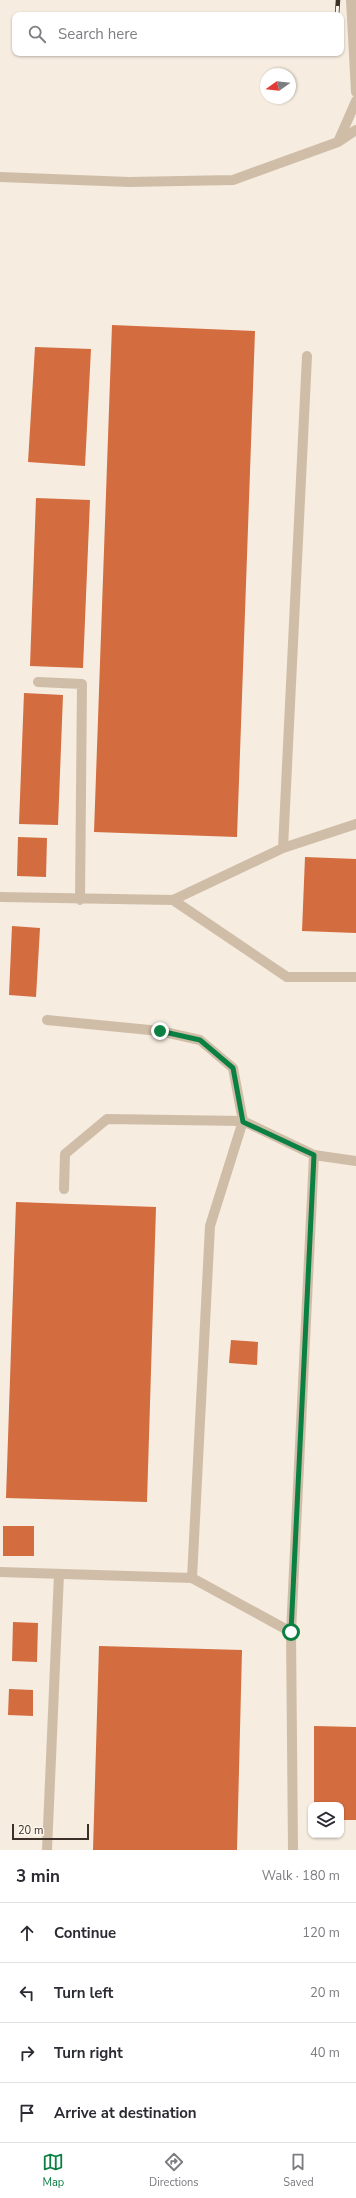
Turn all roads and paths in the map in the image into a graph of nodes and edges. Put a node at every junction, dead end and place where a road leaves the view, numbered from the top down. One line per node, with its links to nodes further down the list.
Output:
1 (350, 0): 2 (lane)
2 (356, 92)
3 (356, 100): 5 (lane)
4 (356, 130): 5 (lane)
5 (338, 142): 6 (lane)
6 (0, 177)
7 (307, 356): 10 (lane)
8 (38, 682): 12 (lane)
9 (356, 824): 10 (lane)
10 (283, 848): 13 (lane)
11 (0, 897): 12 (lane)
12 (80, 900): 13 (lane)
13 (173, 900): 14 (lane)
14 (356, 978)
15 (47, 1020): 16 (lane)
16 (243, 1122): 17 (lane); 19 (lane); 22 (lane)
17 (314, 1155): 18 (lane); 23 (lane)
18 (356, 1161)
19 (64, 1188)
20 (0, 1572): 21 (lane)
21 (59, 1574): 22 (lane); 24 (lane)
22 (192, 1578): 23 (lane)
23 (291, 1632): 25 (lane)
24 (47, 1850)
25 (293, 1850)

